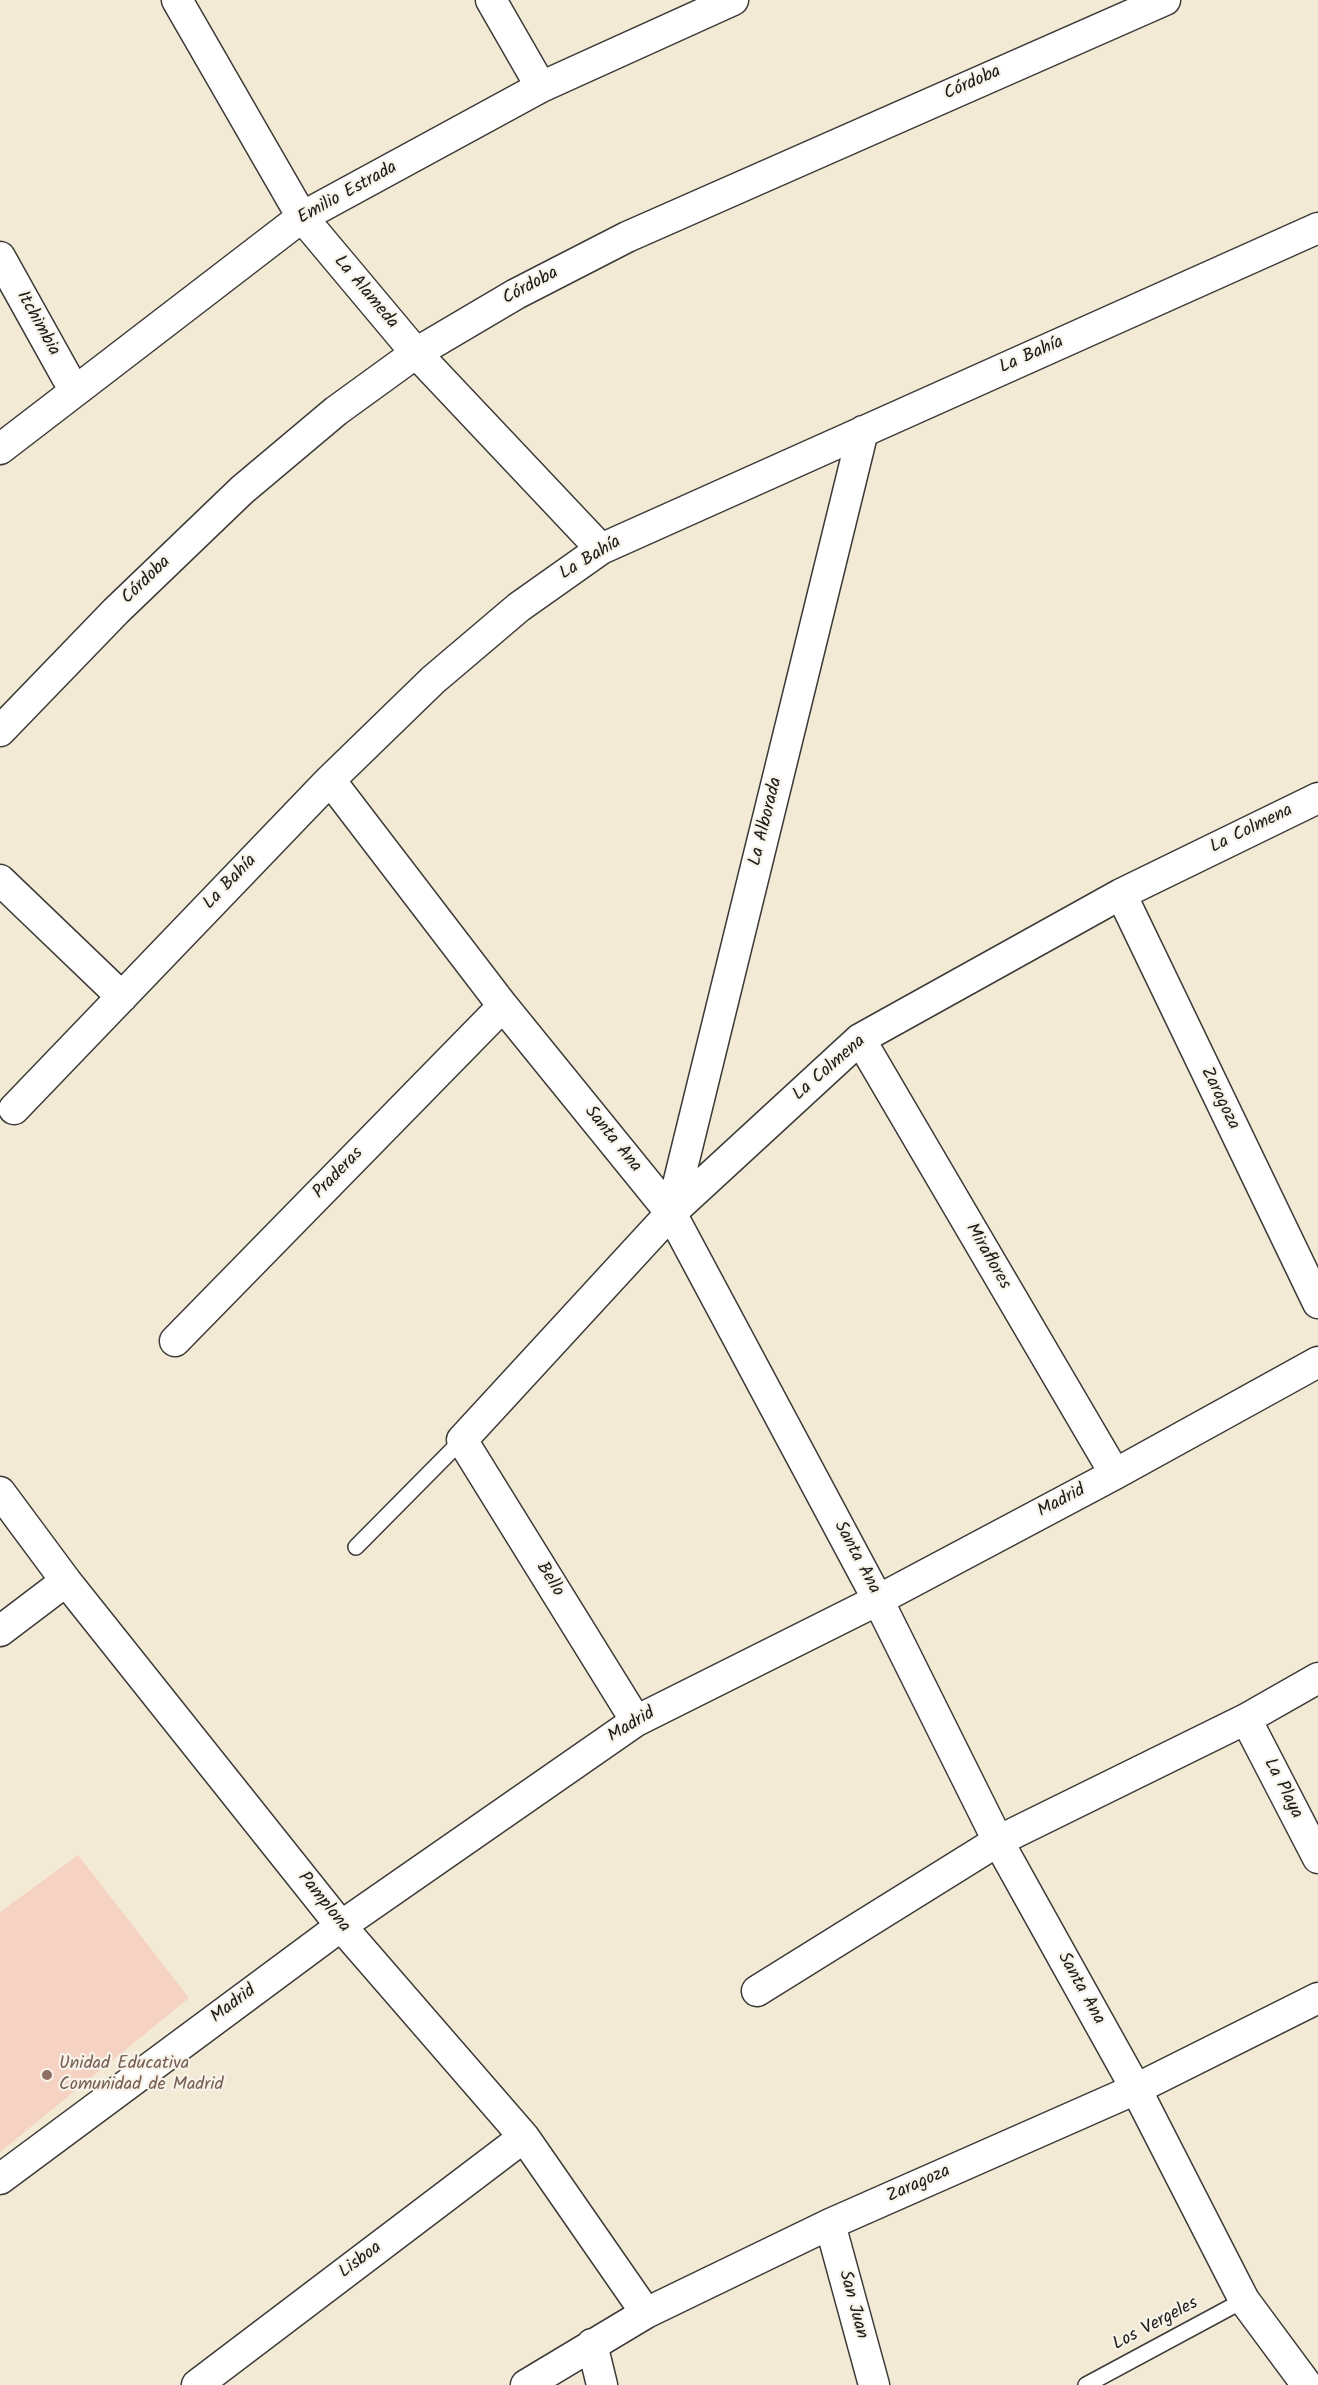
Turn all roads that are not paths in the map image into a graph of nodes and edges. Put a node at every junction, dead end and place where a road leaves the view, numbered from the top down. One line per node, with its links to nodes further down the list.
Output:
1 (177, 0): 6 (street, La Alameda)
2 (491, 0): 5 (street)
3 (733, 0): 5 (street, Emilio Estrada)
4 (1165, 0): 9 (street, Córdoba)
5 (541, 87): 6 (street, Emilio Estrada)
6 (302, 217): 9 (street, La Alameda); 10 (street, Emilio Estrada)
7 (1318, 228): 11 (street, La Bahía)
8 (0, 257): 10 (street, Itchimbia)
9 (416, 353): 13 (street, La Alameda); 14 (street, Córdoba)
10 (74, 390): 12 (street, Emilio Estrada)
11 (863, 431): 13 (street, La Bahía); 23 (street, La Alborada)
12 (0, 449)
13 (601, 549): 15 (street, La Bahía)
14 (0, 731)
15 (330, 780): 19 (street, La Bahía); 20 (street, Santa Ana)
16 (1318, 798): 18 (street, La Colmena)
17 (0, 880): 19 (street)
18 (1120, 894): 21 (street, La Colmena); 24 (street, Zaragoza)
19 (122, 997): 22 (street, La Bahía)
20 (503, 1006): 23 (street, Santa Ana); 25 (street, Praderas)
21 (860, 1039): 23 (street, La Colmena); 28 (street, Miraflores)
22 (14, 1109)
23 (671, 1213): 27 (street, La Colmena); 32 (street, Santa Ana)
24 (1318, 1303)
25 (175, 1341)
26 (1318, 1362): 28 (street, Madrid)
27 (462, 1440): 30 (lane); 36 (street, Bello)
28 (1115, 1474): 32 (street, Madrid)
29 (0, 1492): 31 (street, Pamplona)
30 (356, 1547)
31 (66, 1581): 33 (street); 39 (street, Pamplona)
32 (878, 1599): 36 (street, Madrid); 37 (street, Santa Ana)
33 (0, 1631)
34 (1318, 1678): 35 (street)
35 (1246, 1719): 37 (street); 38 (street, La Playa)
36 (636, 1721): 39 (street, Madrid)
37 (998, 1841): 40 (street); 42 (street, Santa Ana)
38 (1318, 1858)
39 (341, 1926): 43 (street, Pamplona); 44 (street, Madrid)
40 (757, 1991)
41 (1318, 1998): 42 (street, Zaragoza)
42 (1136, 2089): 45 (street, Zaragoza); 46 (street, Santa Ana)
43 (524, 2137): 47 (street, Pamplona); 49 (street, Lisboa)
44 (0, 2179)
45 (830, 2224): 47 (street, Zaragoza); 52 (street, San Juan)
46 (1244, 2300): 53 (lane, Los Vergeles); 54 (street, Santa Ana)
47 (646, 2313): 48 (street, Zaragoza)
48 (592, 2344): 50 (street, Zaragoza); 51 (street)
49 (197, 2385)
50 (526, 2385)
51 (602, 2385)
52 (874, 2385)
53 (1086, 2385)
54 (1307, 2385)

